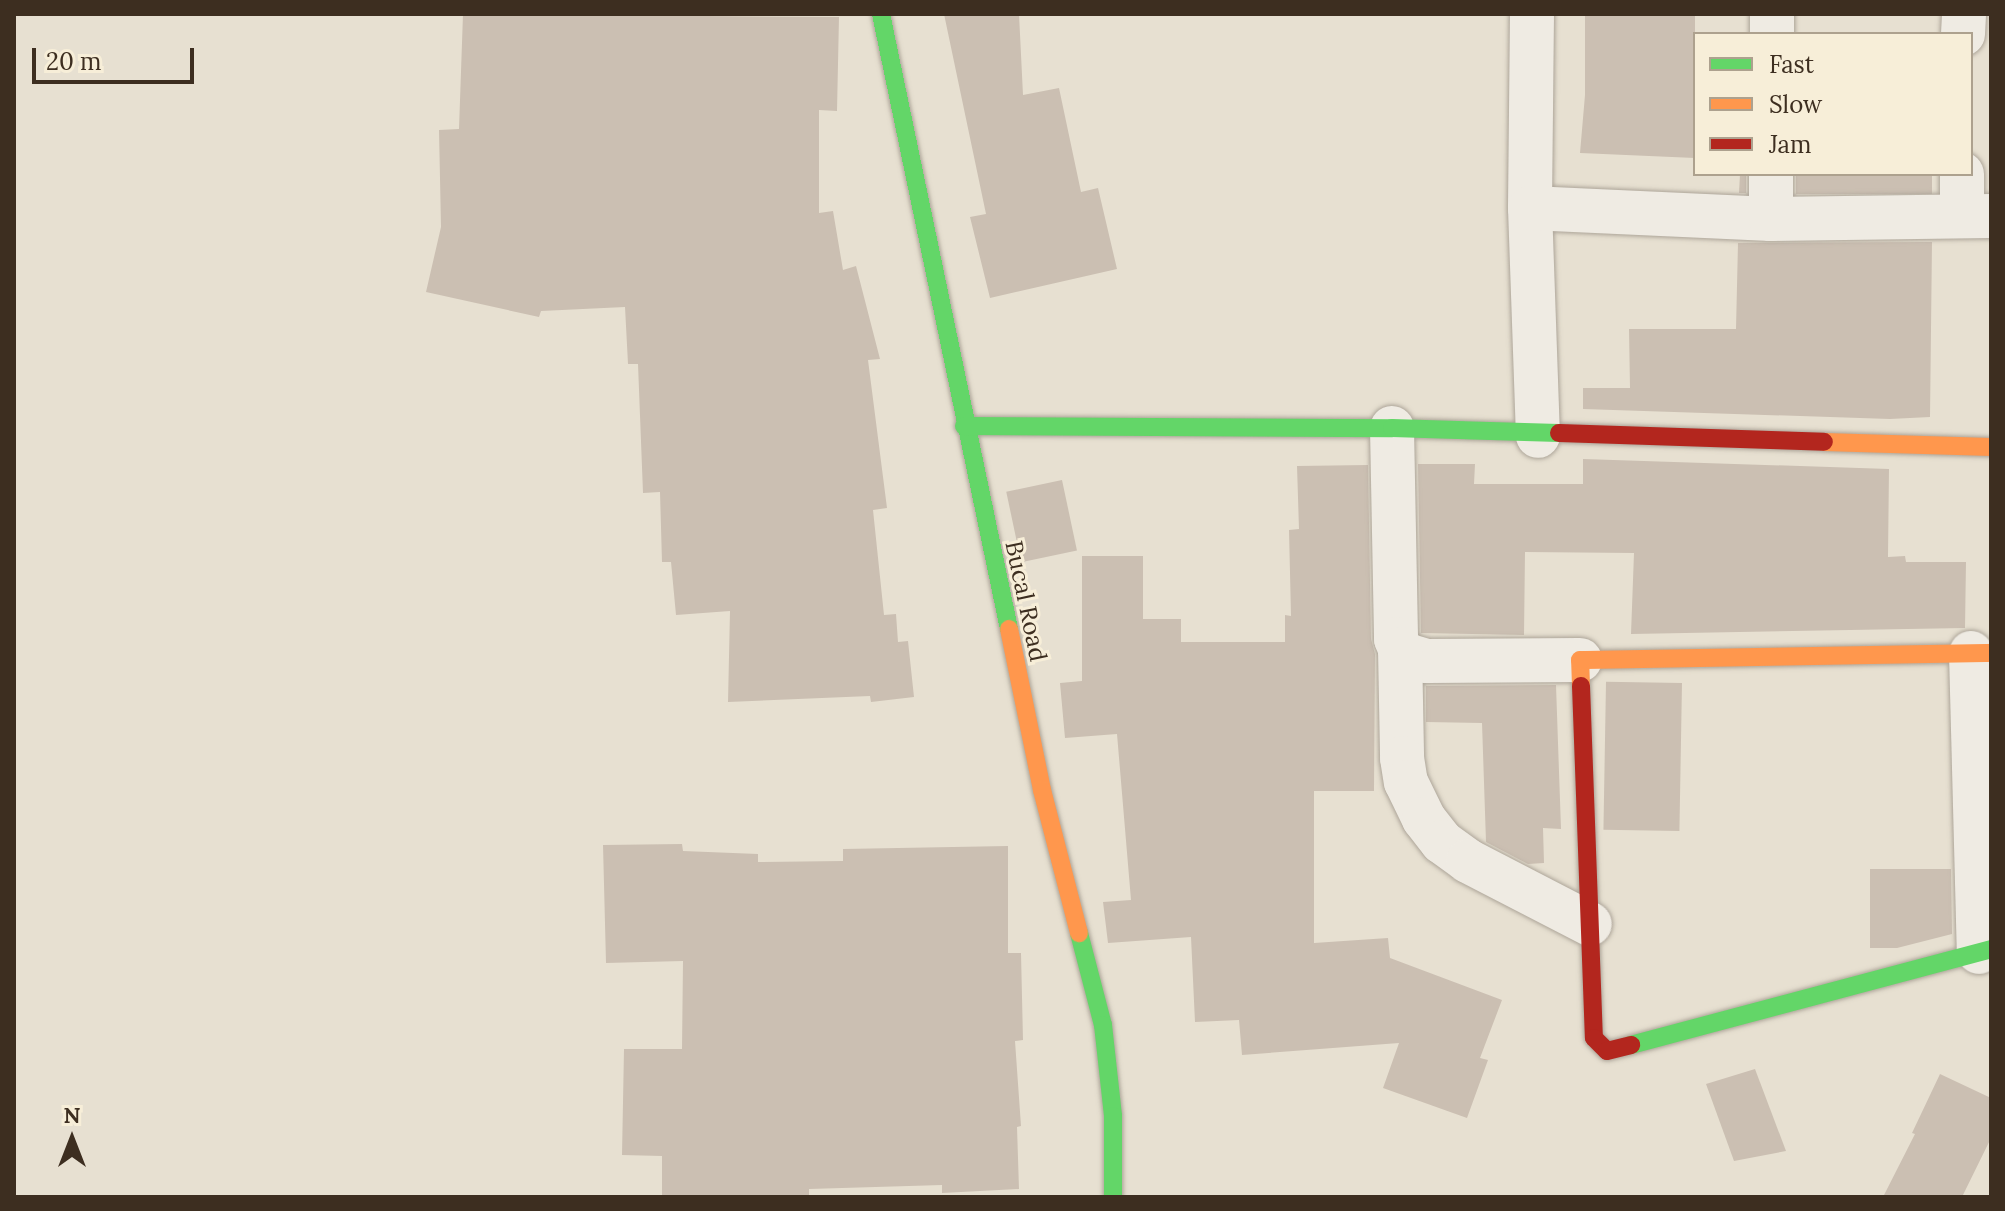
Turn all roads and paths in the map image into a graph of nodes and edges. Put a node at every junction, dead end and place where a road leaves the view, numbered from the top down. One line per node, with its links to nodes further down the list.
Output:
1 (881, 14): 7 (street, Bucal Road)
2 (1532, 14): 5 (street)
3 (1771, 176): 6 (street)
4 (1972, 202): 6 (street)
5 (1530, 208): 6 (street); 9 (street)
6 (1771, 219)
7 (964, 426): 8 (street); 16 (street, Bucal Road)
8 (1392, 428): 9 (street); 11 (street)
9 (1538, 436): 10 (street)
10 (1991, 447)
11 (1400, 649): 13 (street); 14 (street)
12 (1981, 653): 13 (street); 15 (street)
13 (1580, 660): 14 (street)
14 (1590, 924): 15 (street)
15 (1985, 950)
16 (1113, 1197)

